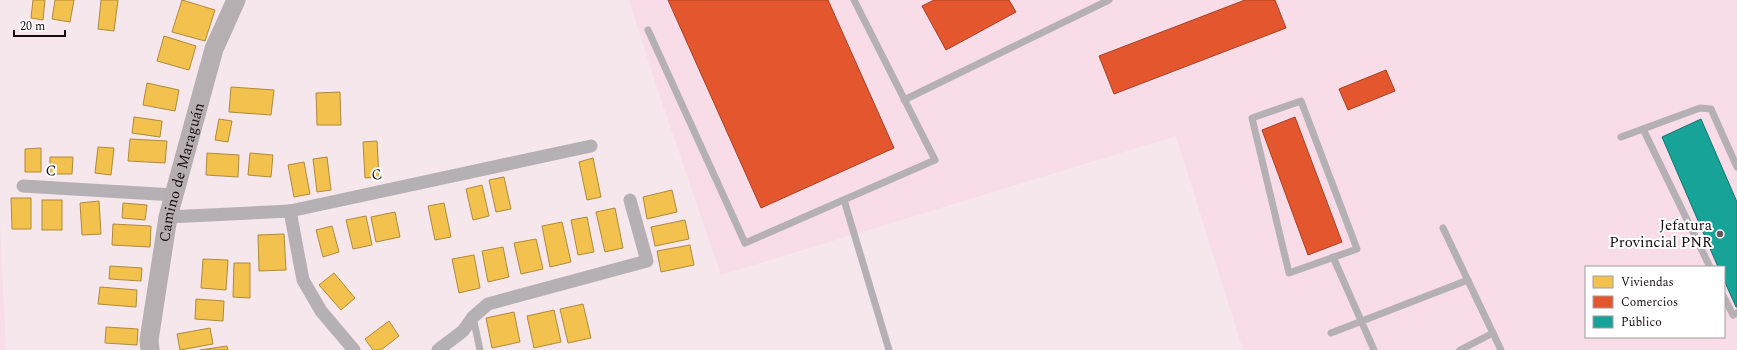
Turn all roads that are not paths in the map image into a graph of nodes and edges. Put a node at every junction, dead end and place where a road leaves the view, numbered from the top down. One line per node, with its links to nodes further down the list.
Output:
1 (236, 0): 11 (street, Camino de Maraguán)
2 (854, 0): 5 (lane)
3 (1108, 0): 5 (lane)
4 (648, 30): 13 (lane)
5 (904, 100): 13 (lane)
6 (1643, 129): 7 (lane); 9 (lane); 18 (lane)
7 (1621, 137)
8 (591, 146): 14 (street, C)
9 (1737, 167)
10 (23, 186): 11 (street, C)
11 (174, 195): 15 (street, Camino de Maraguán)
12 (630, 200): 22 (street)
13 (844, 200): 30 (lane)
14 (290, 211): 15 (street, C); 27 (street)
15 (168, 217): 26 (street, Camino de Maraguán)
16 (1443, 228): 19 (lane)
17 (1333, 257): 17 (lane); 23 (lane)
18 (1710, 266)
19 (1468, 280): 23 (lane); 25 (lane)
20 (1725, 299): 21 (lane)
21 (1737, 313)
22 (472, 317): 28 (street); 29 (lane)
23 (1361, 321): 24 (lane); 31 (lane)
24 (1331, 333)
25 (1494, 333): 32 (lane); 33 (lane)
26 (150, 350)
27 (354, 350)
28 (438, 350)
29 (480, 350)
30 (889, 350)
31 (1374, 350)
32 (1460, 350)
33 (1502, 350)

